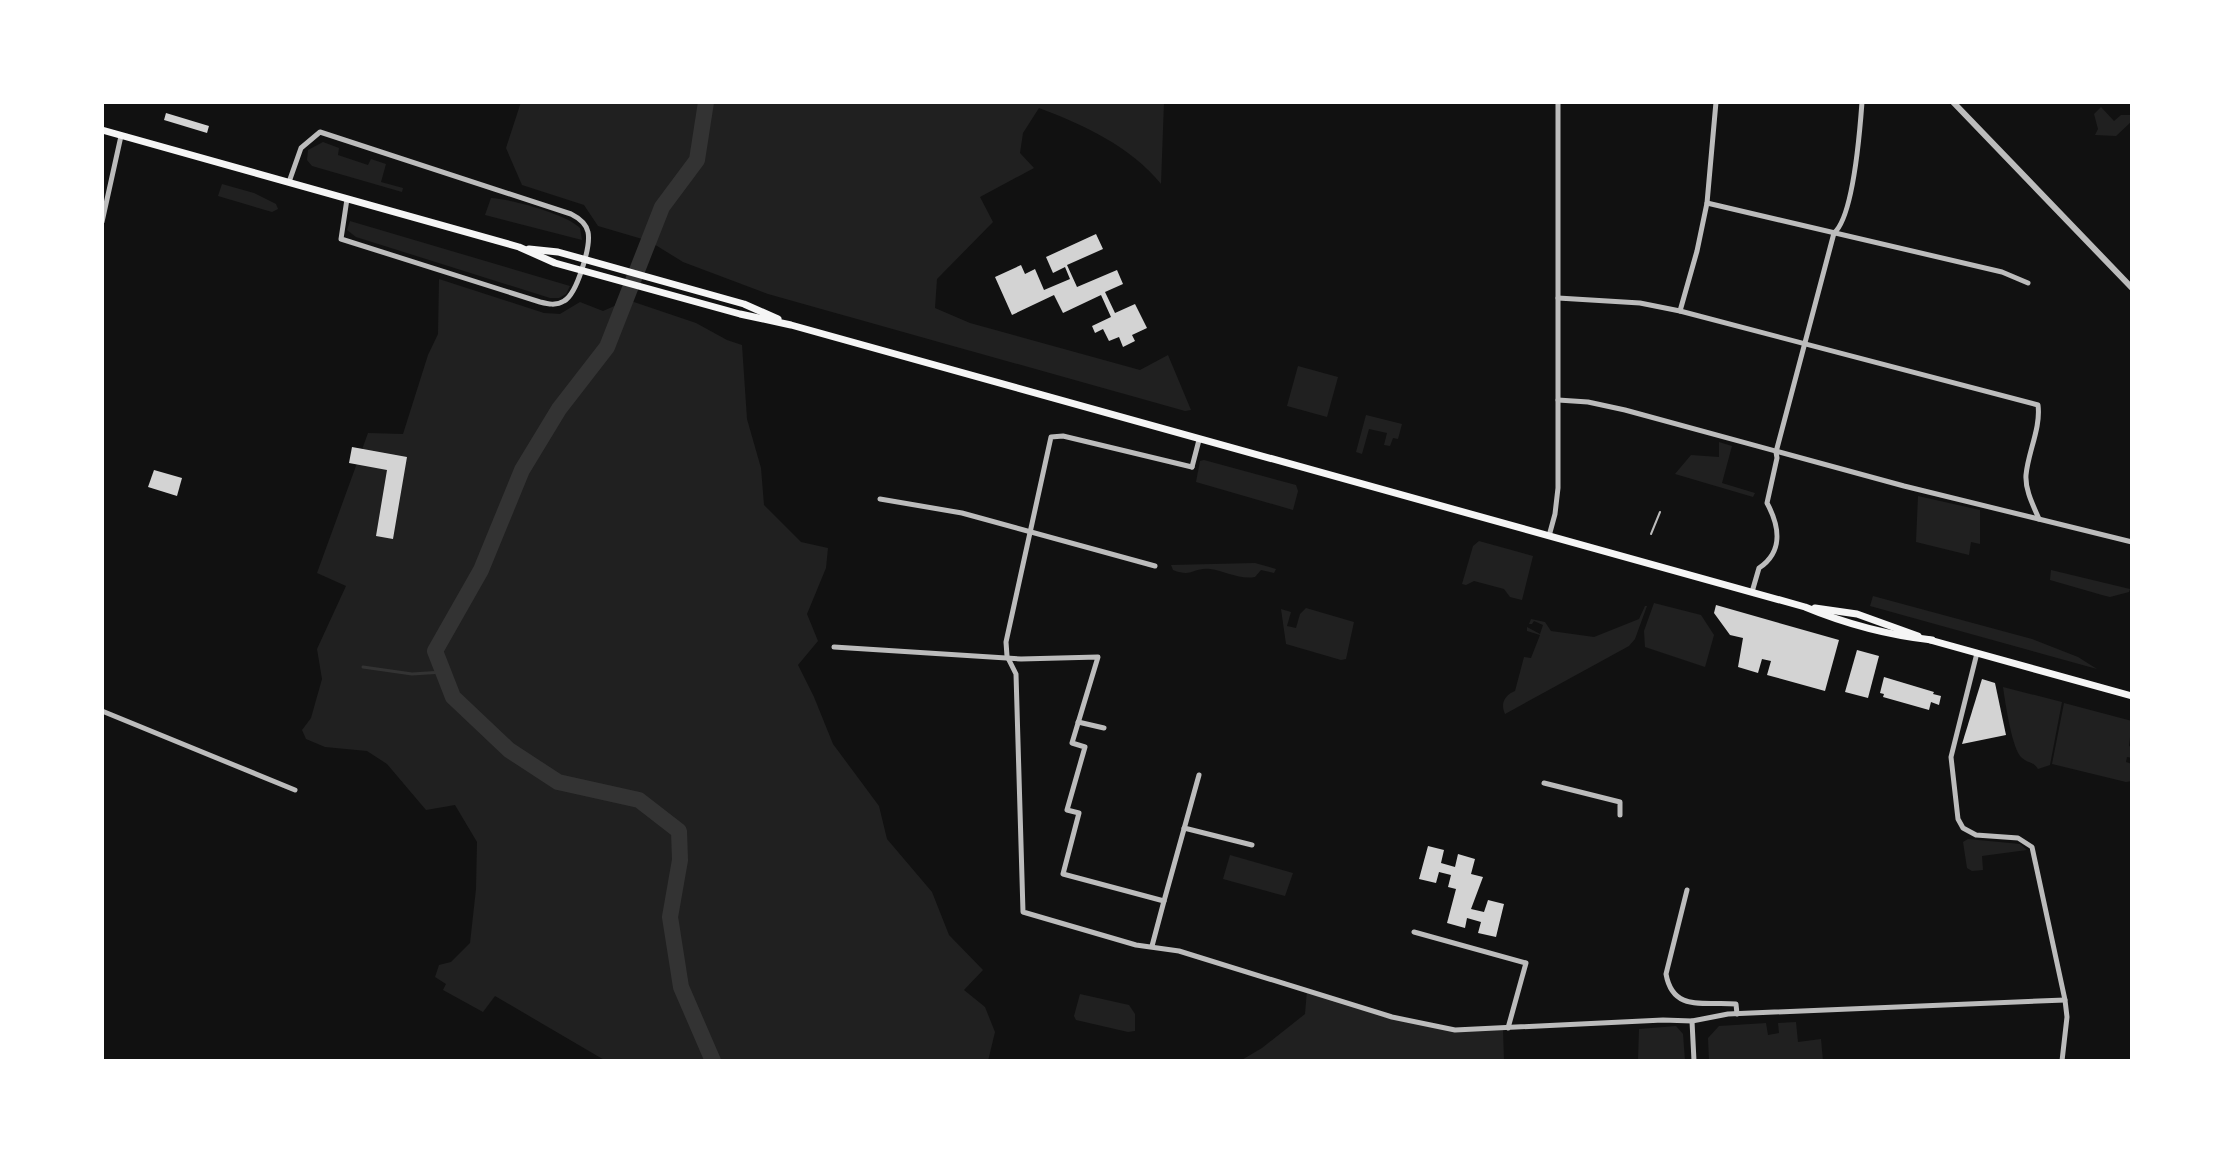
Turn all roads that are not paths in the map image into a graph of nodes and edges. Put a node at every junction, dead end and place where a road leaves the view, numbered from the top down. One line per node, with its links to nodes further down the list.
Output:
1 (1558, 102): 15 (street)
2 (1716, 102): 9 (street)
3 (1862, 102): 11 (street)
4 (1953, 102): 14 (street)
5 (102, 130): 6 (main road)
6 (121, 136): 7 (main road); 10 (street)
7 (289, 183): 8 (main road); 8 (street)
8 (347, 199): 12 (main road)
9 (1707, 203): 11 (street); 16 (street)
10 (102, 222)
11 (1834, 233): 13 (street); 18 (street)
12 (519, 247): 17 (main road); 17 (main road)
13 (2028, 283)
14 (2132, 288)
15 (1558, 298): 16 (street); 19 (street)
16 (1680, 311): 18 (street)
17 (791, 325): 20 (main road)
18 (1805, 343): 21 (street); 24 (street)
19 (1558, 400): 21 (street); 27 (street)
20 (1199, 440): 25 (street); 27 (main road)
21 (1776, 452): 24 (street); 30 (street)
22 (880, 499): 25 (street)
23 (1660, 512): 26 (lane)
24 (2039, 519): 28 (street)
25 (1030, 532): 29 (street); 33 (street)
26 (1651, 534)
27 (1549, 536): 30 (main road)
28 (2132, 542)
29 (1155, 566)
30 (1752, 593): 32 (main road)
31 (834, 647): 33 (street)
32 (1977, 653): 34 (main road); 48 (street)
33 (1007, 656): 36 (street); 47 (street)
34 (2132, 696)
35 (102, 711): 40 (street)
36 (1078, 722): 37 (street); 45 (street)
37 (1104, 728)
38 (1199, 775): 42 (street)
39 (1544, 783): 41 (street)
40 (295, 790)
41 (1620, 815)
42 (1184, 828): 43 (street); 45 (street)
43 (1252, 845)
44 (1687, 890): 49 (street)
45 (1164, 901): 47 (street)
46 (1414, 932): 51 (street)
47 (1152, 946): 51 (street)
48 (2065, 1000): 49 (street); 53 (street)
49 (1737, 1014): 50 (street)
50 (1692, 1021): 51 (street); 52 (street)
51 (1508, 1028)
52 (1694, 1058)
53 (2062, 1061)

